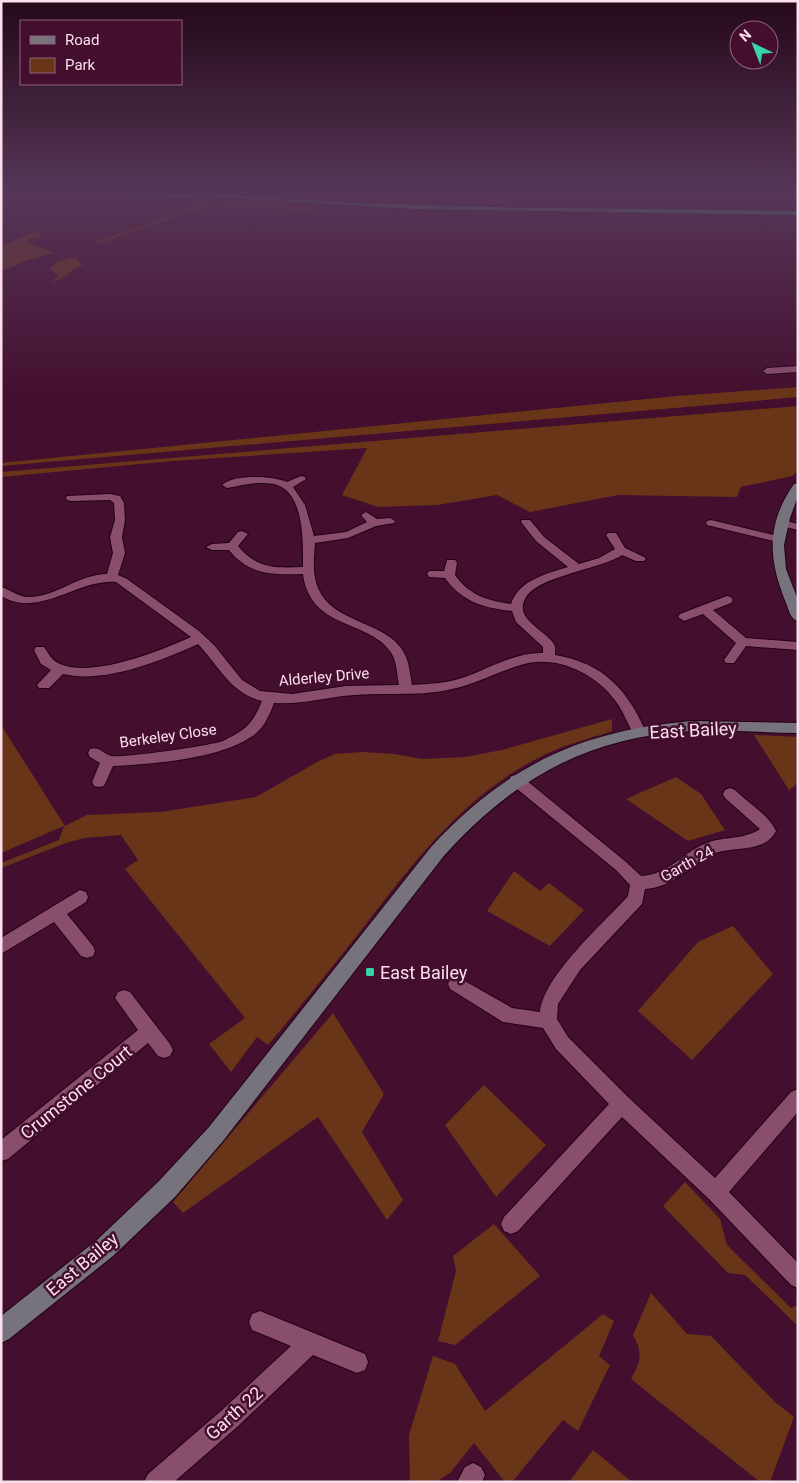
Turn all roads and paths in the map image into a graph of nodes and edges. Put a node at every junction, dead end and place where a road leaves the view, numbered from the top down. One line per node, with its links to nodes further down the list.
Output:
1 (798, 369): 2 (street)
2 (767, 371)
3 (301, 479): 5 (street)
4 (223, 486): 5 (street)
5 (286, 486): 22 (street)
6 (798, 486): 13 (street)
7 (128, 490): 9 (street)
8 (71, 498): 9 (street)
9 (116, 498): 32 (street)
10 (737, 518): 16 (street)
11 (390, 522): 22 (street)
12 (526, 522): 20 (street)
13 (782, 523): 15 (street); 21 (street)
14 (711, 524): 16 (street)
15 (798, 527)
16 (733, 529): 21 (street)
17 (242, 534): 23 (street)
18 (553, 535): 20 (street)
19 (612, 535): 25 (street)
20 (540, 539): 28 (street)
21 (778, 539): 39 (street)
22 (309, 540): 29 (street)
23 (232, 546): 24 (street); 29 (street)
24 (212, 547)
25 (620, 550): 26 (street); 28 (street)
26 (640, 559)
27 (450, 562): 31 (street)
28 (576, 568): 36 (street)
29 (307, 570): 49 (street)
30 (433, 574): 31 (street)
31 (449, 575): 36 (street)
32 (112, 578): 35 (street); 41 (street, Alderley Drive)
33 (1, 590): 35 (street)
34 (727, 600): 37 (street)
35 (20, 601): 38 (street)
36 (515, 608): 45 (street)
37 (704, 609): 40 (street); 42 (street)
38 (12, 614)
39 (798, 616)
40 (684, 617)
41 (200, 638): 47 (street); 50 (street, Alderley Drive)
42 (743, 642): 43 (street); 46 (street)
43 (798, 646)
44 (40, 650): 47 (street)
45 (549, 658): 49 (street, Alderley Drive); 52 (street, Alderley Drive)
46 (730, 660)
47 (59, 670): 48 (street)
48 (44, 685)
49 (406, 689): 50 (street, Alderley Drive)
50 (270, 698): 54 (street, Berkeley Close)
51 (798, 728): 52 (street, East Bailey)
52 (640, 732): 55 (street, East Bailey)
53 (94, 753): 54 (street, Berkeley Close)
54 (108, 761): 56 (street, Berkeley Close)
55 (516, 780): 58 (street); 75 (street, East Bailey)
56 (99, 782)
57 (730, 794): 58 (street, Garth 24)
58 (638, 883): 65 (street)
59 (80, 897): 60 (street)
60 (57, 913): 61 (street); 62 (street)
61 (1, 947)
62 (87, 951)
63 (456, 984): 65 (street)
64 (124, 998): 66 (street)
65 (548, 1021): 69 (street)
66 (150, 1031): 67 (street); 70 (street, Crumstone Court)
67 (164, 1050)
68 (798, 1098): 71 (street)
69 (622, 1104): 71 (street); 72 (street)
70 (1, 1152)
71 (716, 1192): 73 (street)
72 (511, 1224)
73 (798, 1278)
74 (260, 1322): 76 (street)
75 (1, 1331)
76 (310, 1343): 77 (street); 78 (street, Garth 22)
77 (358, 1362)
78 (156, 1482)

